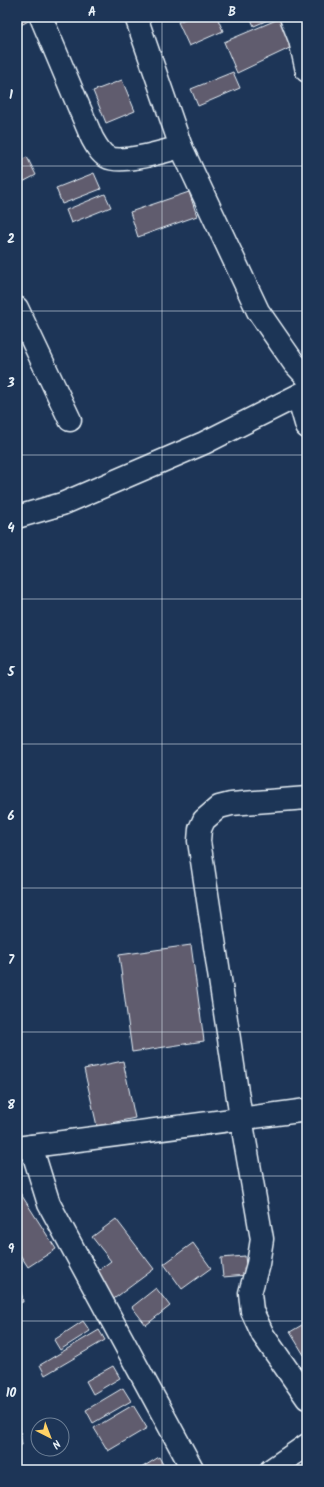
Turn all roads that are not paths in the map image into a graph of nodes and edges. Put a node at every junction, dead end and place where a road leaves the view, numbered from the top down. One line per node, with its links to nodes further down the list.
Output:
1 (41, 17): 5 (street)
2 (136, 17): 5 (street)
3 (291, 17): 4 (street)
4 (307, 71)
5 (181, 147): 7 (street)
6 (17, 308): 8 (street)
7 (304, 388): 9 (street); 10 (street)
8 (70, 420)
9 (307, 427)
10 (17, 517)
11 (307, 798): 13 (street)
12 (307, 1110): 13 (street)
13 (241, 1118): 14 (street); 15 (street)
14 (24, 1147): 17 (street)
15 (307, 1398)
16 (307, 1445): 18 (street)
17 (193, 1470)
18 (271, 1470)

